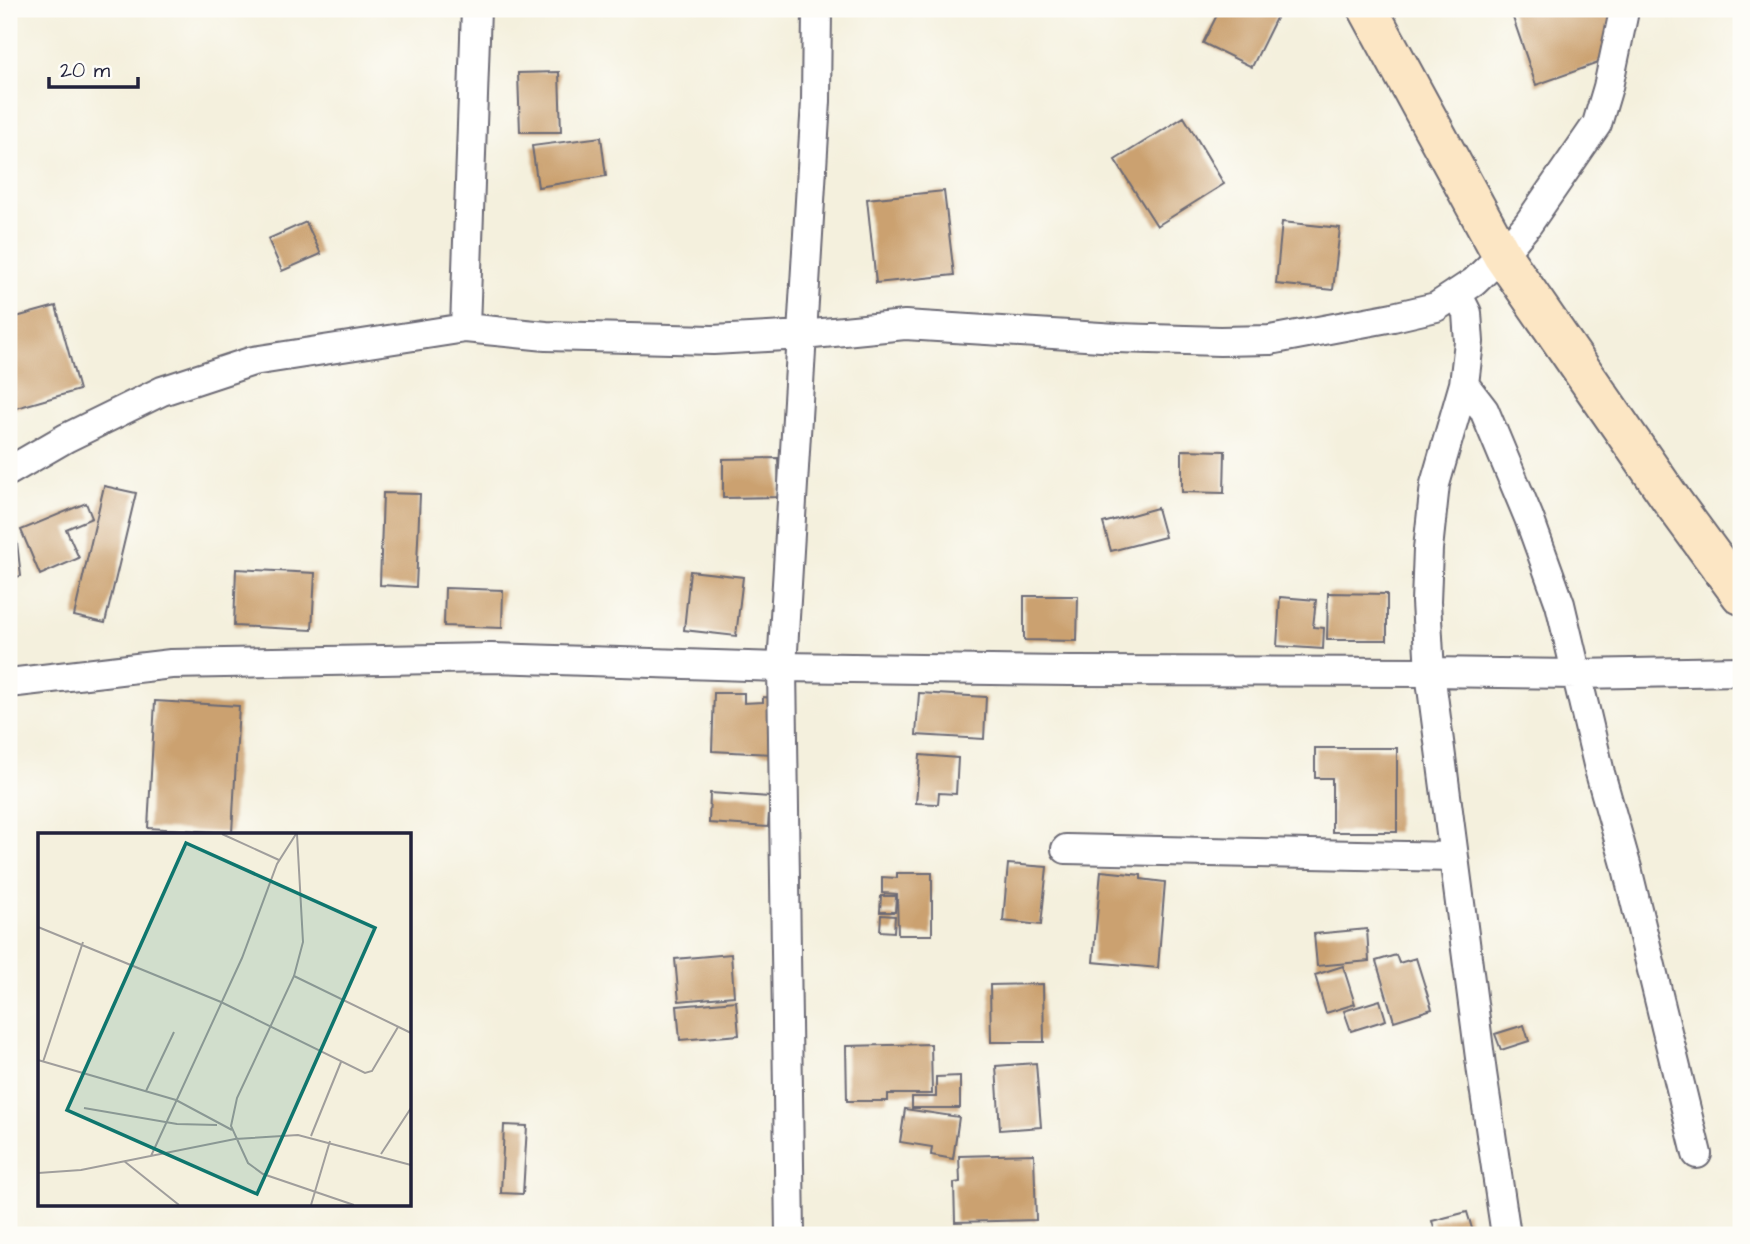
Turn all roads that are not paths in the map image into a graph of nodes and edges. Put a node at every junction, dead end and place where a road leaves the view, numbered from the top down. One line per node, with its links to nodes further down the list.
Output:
1 (476, 9): 7 (street)
2 (817, 9): 8 (street)
3 (1368, 9): 5 (street)
4 (1623, 9): 5 (street)
5 (1502, 255): 6 (street); 11 (street)
6 (1457, 293): 8 (street); 9 (street)
7 (465, 328): 8 (street); 10 (street)
8 (803, 335): 12 (street)
9 (1464, 384): 14 (street); 15 (street)
10 (9, 471)
11 (1741, 595)
12 (782, 667): 14 (street); 16 (street); 20 (street)
13 (1741, 671): 15 (street)
14 (1430, 672): 15 (street); 18 (street)
15 (1577, 674): 19 (street)
16 (9, 682)
17 (1066, 849): 18 (street)
18 (1454, 857): 21 (street)
19 (1697, 1154)
20 (790, 1235)
21 (1506, 1235)

